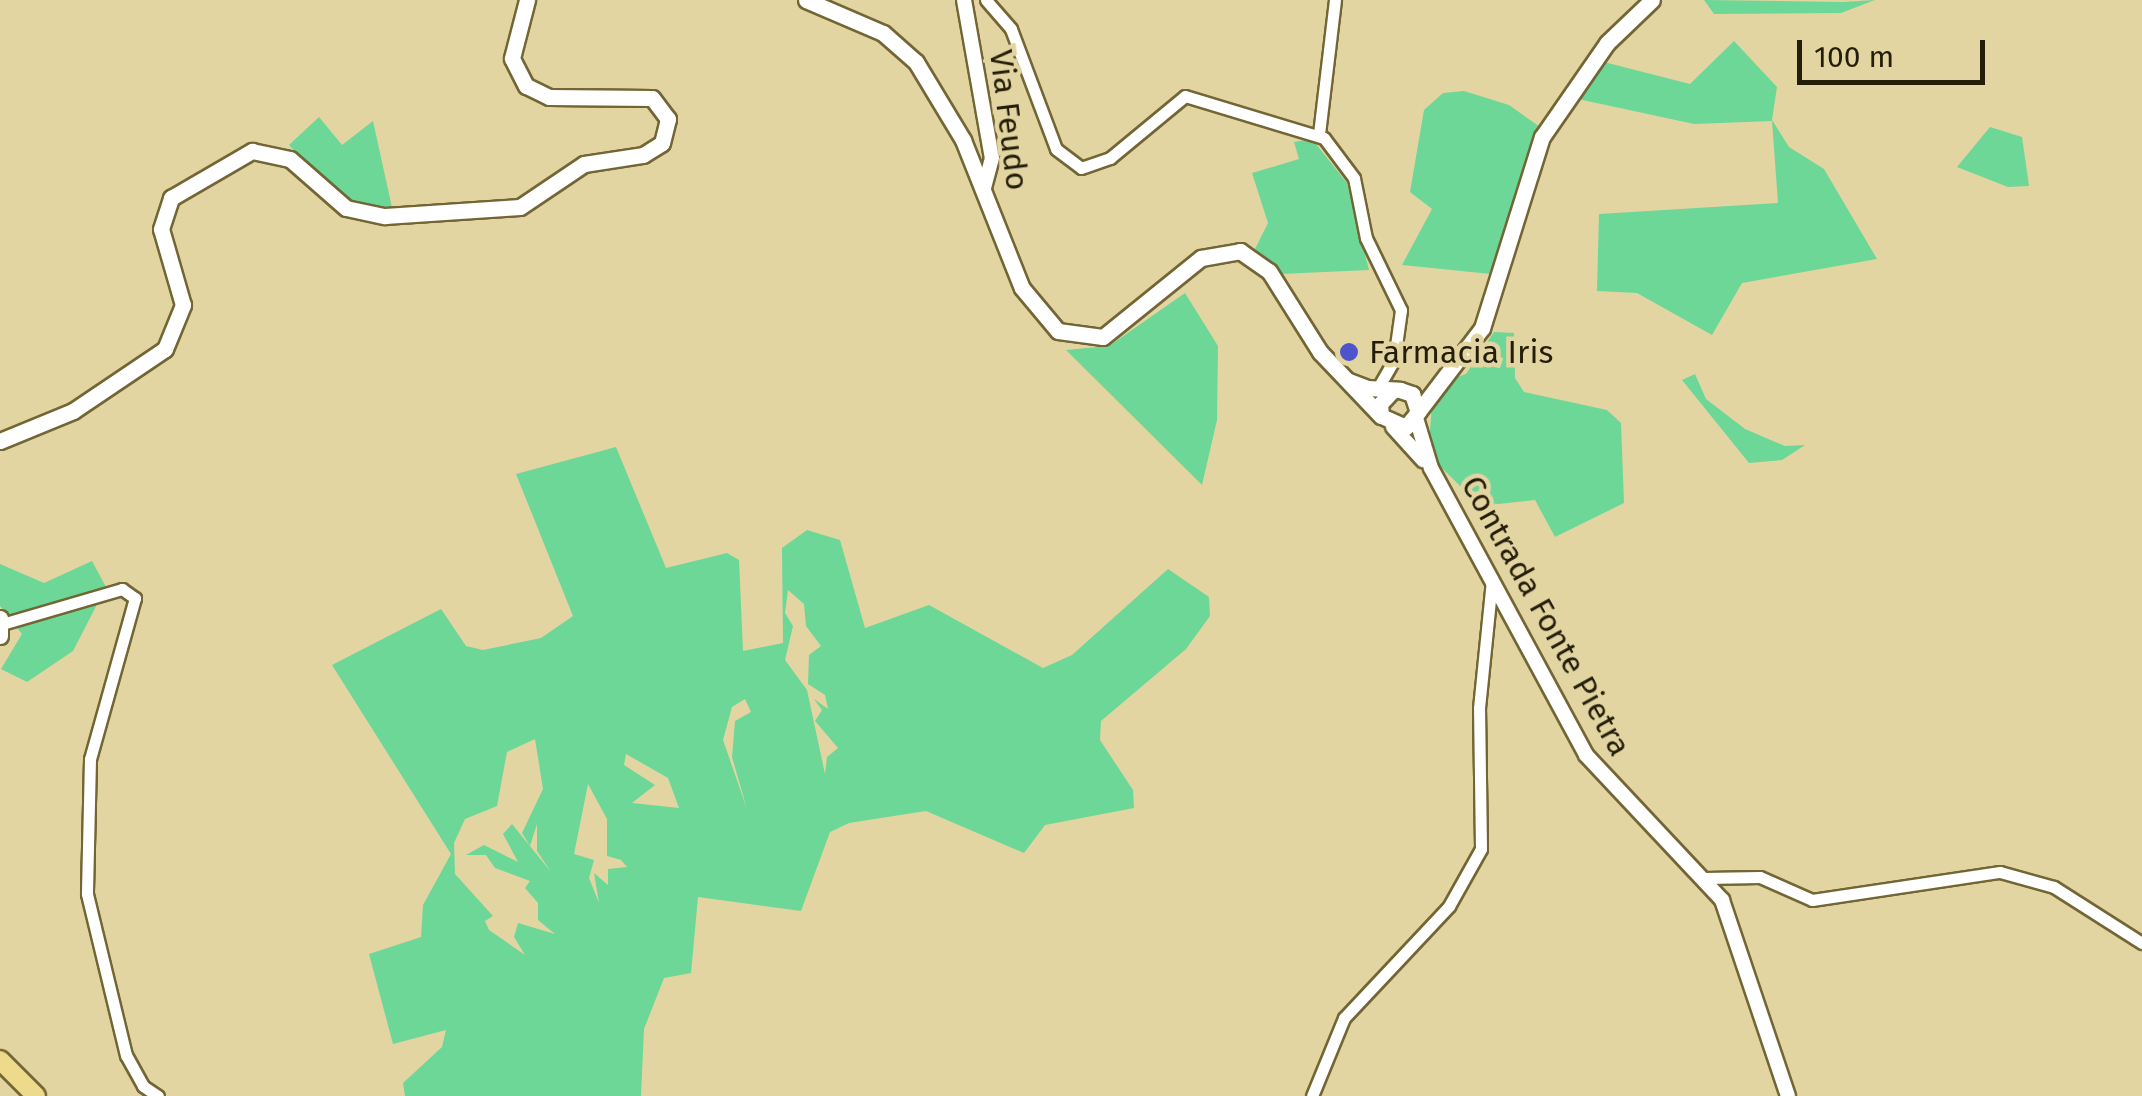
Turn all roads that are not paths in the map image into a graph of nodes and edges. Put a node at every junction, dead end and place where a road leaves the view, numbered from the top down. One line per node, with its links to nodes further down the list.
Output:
1 (526, 0): 14 (main road)
2 (806, 0): 8 (main road)
3 (964, 0): 8 (street, Via Feudo)
4 (986, 0): 7 (street)
5 (1335, 0): 7 (street)
6 (1652, 0): 9 (main road)
7 (1319, 134): 11 (street)
8 (984, 188): 10 (main road, Via Feudo)
9 (1449, 369): 11 (main road); 12 (main road)
10 (1341, 376): 11 (main road); 13 (main road, Via Feudo)
11 (1392, 390): 12 (main road); 13 (main road)
12 (1417, 415): 13 (main road); 15 (street)
13 (1387, 422): 15 (street)
14 (0, 441)
15 (1430, 468): 16 (street, Contrada Fonte Pietra)
16 (1492, 575): 18 (street, Contrada Fonte Pietra); 23 (street)
17 (1, 626): 22 (street)
18 (1706, 878): 19 (street); 24 (street, Contrada Fonte Pietra)
19 (2142, 942)
20 (0, 1060): 21 (highway)
21 (36, 1096)
22 (158, 1096)
23 (1312, 1096)
24 (1788, 1096)

